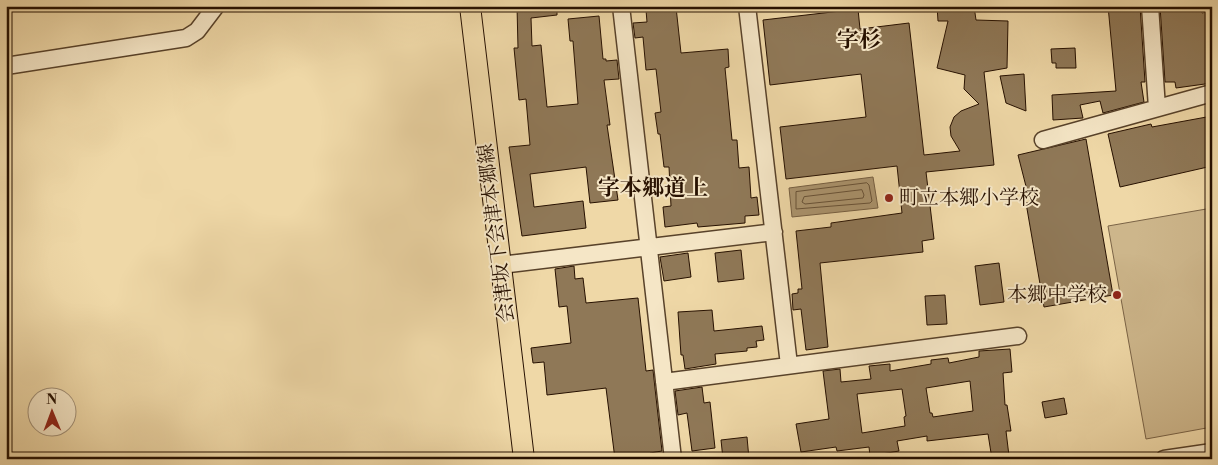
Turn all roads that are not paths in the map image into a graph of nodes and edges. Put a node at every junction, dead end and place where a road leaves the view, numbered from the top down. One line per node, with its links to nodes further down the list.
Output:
1 (216, 6): 6 (street)
2 (470, 6): 12 (main road, 会津坂下会津本郷線)
3 (621, 6): 11 (street)
4 (747, 6): 10 (street)
5 (1150, 6): 8 (street)
6 (6, 66)
7 (1212, 93): 8 (street)
8 (1157, 108): 9 (street)
9 (1043, 140)
10 (774, 232): 11 (street); 14 (street)
11 (649, 247): 12 (street); 15 (street)
12 (501, 265): 17 (main road, 会津坂下会津本郷線)
13 (1018, 336): 14 (street)
14 (789, 365): 15 (street)
15 (664, 382): 18 (street)
16 (1212, 452): 19 (street)
17 (524, 459)
18 (673, 459)
19 (1164, 459)

